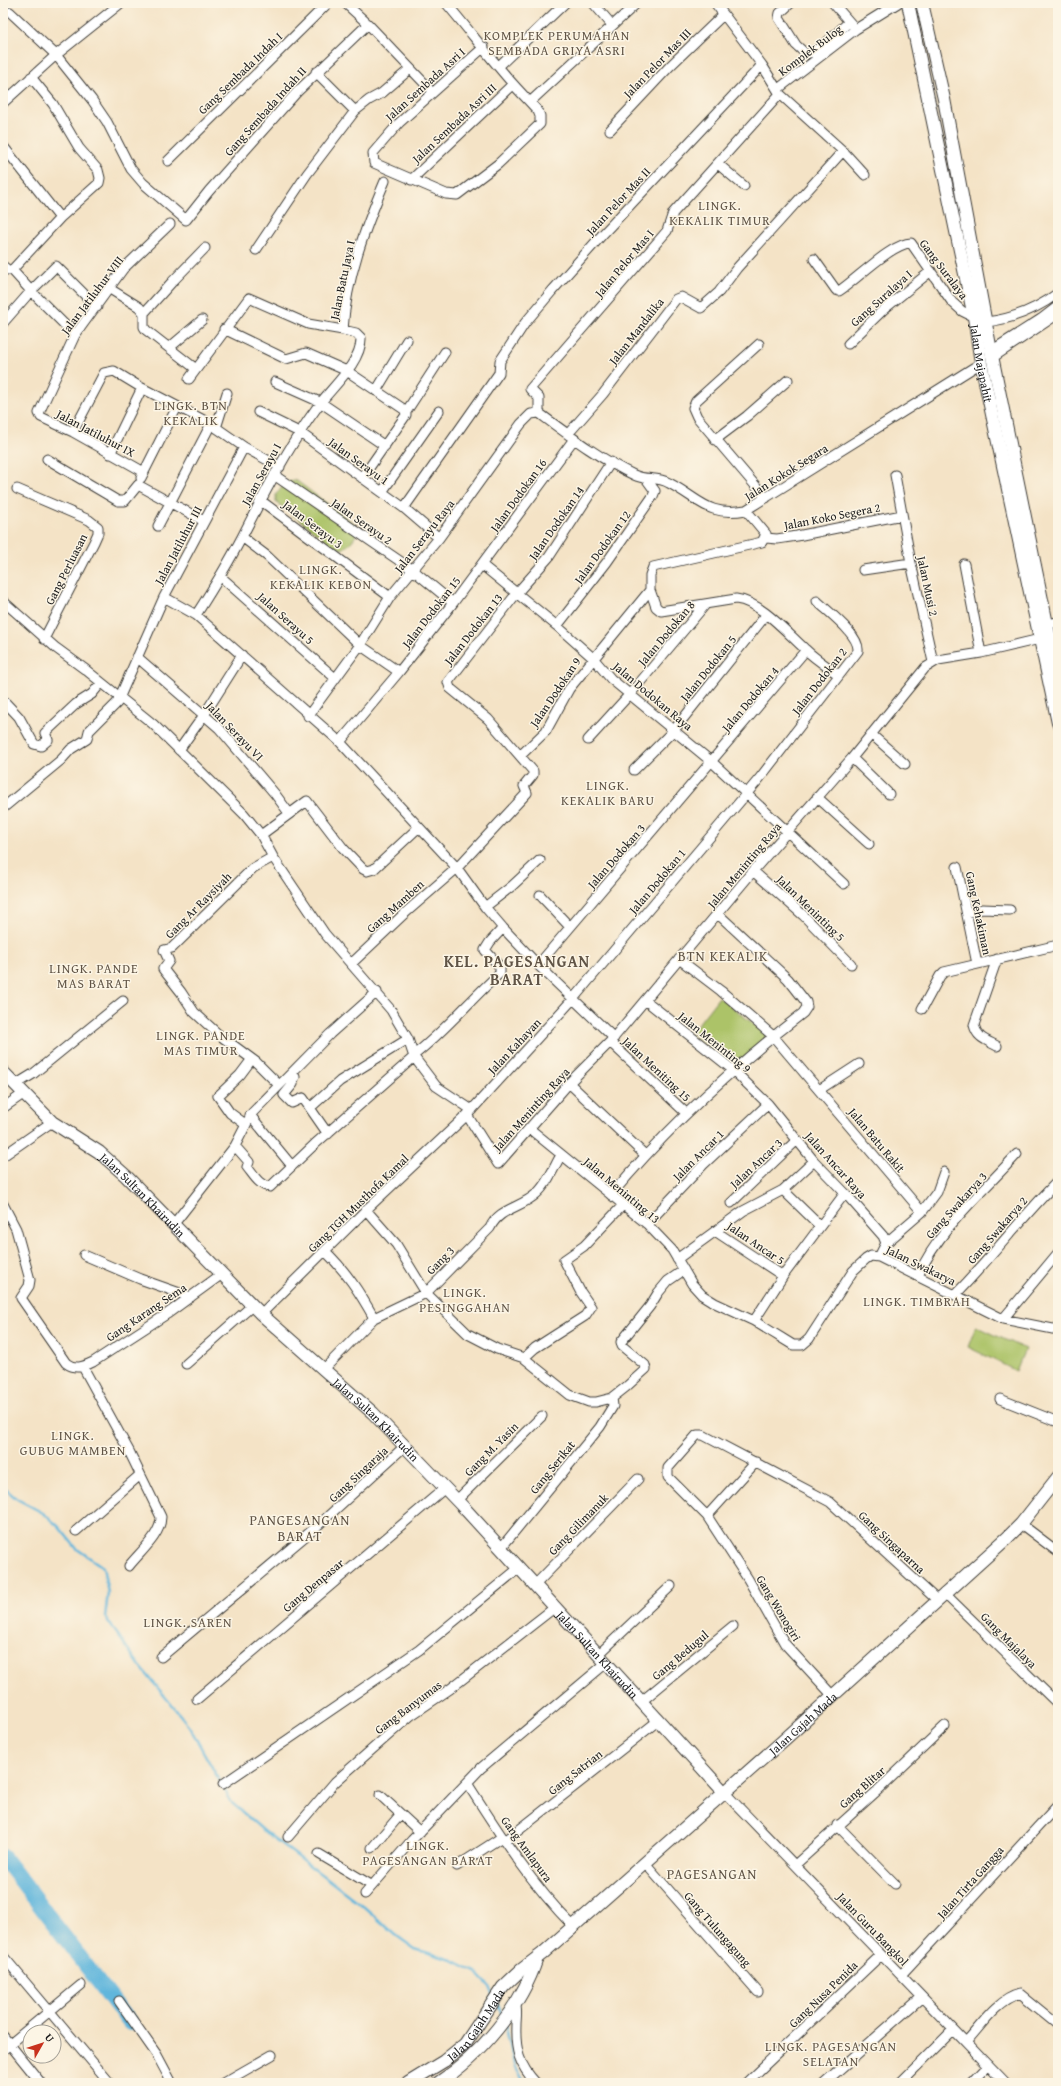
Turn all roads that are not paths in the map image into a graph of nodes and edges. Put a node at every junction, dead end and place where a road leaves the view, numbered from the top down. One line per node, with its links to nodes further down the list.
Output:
1 (121, 3): 23 (street)
2 (328, 3): 38 (street, Gang Sembada Indah I)
3 (345, 3): 17 (street)
4 (446, 3): 20 (street)
5 (565, 3): 25 (street)
6 (593, 3): 18 (street)
7 (636, 3): 18 (street)
8 (715, 3): 15 (street)
9 (791, 3): 16 (street)
10 (833, 3): 16 (street)
11 (898, 3): 19 (street, Komplek Bulog)
12 (908, 3): 22 (main road, Jalan Majapahit)
13 (922, 3): 21 (main road, Jalan Majapahit)
14 (10, 12): 23 (street)
15 (723, 15): 24 (street); 35 (street, Jalan Pelor Mas III)
16 (848, 23): 19 (street)
17 (368, 24): 26 (street); 27 (street, Gang Sembada Indah II)
18 (612, 25): 32 (street)
19 (856, 29): 31 (street, Komplek Bulog)
20 (484, 47): 25 (street); 41 (street, Jalan Sembada Asri I)
21 (934, 51): 22 (main road); 61 (main road, Jalan Majapahit)
22 (918, 53): 59 (main road, Jalan Majapahit)
23 (56, 55): 27 (street, Gang Sembada Indah II); 28 (street)
24 (762, 65): 31 (street); 110 (street, Jalan Pelor Mas II)
25 (500, 66): 29 (street)
26 (410, 69): 30 (street); 34 (street)
27 (316, 72): 34 (street)
28 (31, 77): 33 (street); 44 (street)
29 (513, 84): 32 (street); 41 (street, Jalan Sembada Asri III)
30 (428, 87)
31 (779, 92): 37 (street); 39 (street, Jalan Pelor Mas I)
32 (530, 102): 41 (street)
33 (3, 103)
34 (355, 111): 47 (street)
35 (610, 130)
36 (3, 146): 44 (street)
37 (843, 151): 40 (street); 91 (street, Jalan Mandalika)
38 (168, 161)
39 (718, 164): 43 (street); 86 (street, Jalan Pelor Mas I)
40 (866, 175)
41 (411, 180)
42 (385, 181): 64 (street, Jalan Batu Jaya I)
43 (744, 186)
44 (60, 218): 50 (street)
45 (170, 224): 52 (street, Jalan Jatiluhur VIII)
46 (205, 248): 57 (street)
47 (256, 250)
48 (814, 259): 51 (street, Gang Suralaya)
49 (3, 266): 50 (street)
50 (12, 270): 53 (street)
51 (931, 271): 59 (street, Gang Suralaya); 68 (street, Gang Suralaya I)
52 (110, 289): 56 (street, Jalan Jatiluhur VIII); 57 (street)
53 (30, 291): 56 (street); 62 (street); 65 (street)
54 (1058, 293): 61 (street)
55 (1058, 306): 72 (street)
56 (97, 307): 65 (street, Jalan Jatiluhur VIII)
57 (144, 314): 69 (street)
58 (1058, 314): 72 (street)
59 (974, 317): 72 (main road, Jalan Majapahit)
60 (202, 320): 69 (street)
61 (986, 322): 72 (main road, Jalan Majapahit)
62 (3, 324)
63 (224, 330): 64 (street); 73 (street); 74 (street)
64 (343, 330): 70 (street, Jalan Batu Jaya I)
65 (75, 335): 87 (street, Jalan Jatiluhur VIII)
66 (407, 340): 79 (street)
67 (759, 344): 92 (street)
68 (848, 344)
69 (169, 348): 73 (street)
70 (358, 352): 74 (street, Jalan Serayu I)
71 (445, 352): 85 (street)
72 (988, 357): 107 (street, Jalan Kokok Segara); 123 (main road, Jalan Majapahit)
73 (196, 369): 75 (street)
74 (347, 371): 79 (street); 81 (street, Jalan Serayu I)
75 (189, 379)
76 (788, 380): 92 (street)
77 (275, 382): 81 (street)
78 (142, 388): 82 (street); 89 (street); 95 (street)
79 (376, 391): 85 (street)
80 (227, 393): 88 (street)
81 (320, 402): 90 (street, Jalan Serayu I); 93 (street)
82 (177, 407): 88 (street); 99 (street)
83 (439, 411): 106 (street)
84 (258, 412): 90 (street, Jalan Serayu 1)
85 (406, 412): 93 (street)
86 (540, 413): 91 (street); 116 (street, Jalan Serayu Raya)
87 (39, 414): 89 (street, Jalan Jatiluhur IX)
88 (214, 426): 94 (street); 109 (street)
89 (73, 432): 95 (street, Jalan Jatiluhur IX)
90 (299, 432): 98 (street, Jalan Serayu I); 102 (street, Jalan Serayu 1)
91 (571, 436): 97 (street, Jalan Kokok Segara); 120 (street, Jalan Dodokan 16)
92 (715, 440): 107 (street)
93 (385, 446): 102 (street)
94 (244, 447): 98 (street); 113 (street, Jalan Jatiluhur III)
95 (110, 454): 99 (street, Jalan Jatiluhur IX)
96 (47, 459): 104 (street)
97 (611, 462): 103 (street, Jalan Kokok Segara); 126 (street, Jalan Dodokan 14)
98 (280, 466): 100 (street, Jalan Serayu I)
99 (144, 472): 104 (street)
100 (274, 475): 108 (street, Jalan Serayu I); 121 (street, Jalan Serayu 2)
101 (895, 475): 112 (street, Jalan Musi 2)
102 (362, 478): 106 (street, Jalan Serayu 1)
103 (647, 480): 111 (street, Jalan Kokok Segara); 136 (street, Jalan Dodokan 12)
104 (138, 485): 109 (street)
105 (17, 489): 137 (street, Gang Perluasan)
106 (382, 492): 110 (street, Jalan Serayu 1)
107 (766, 498): 111 (street, Jalan Kokok Segara)
108 (260, 500): 115 (street, Jalan Serayu I); 128 (street, Jalan Serayu 3)
109 (172, 502): 113 (street); 114 (street)
110 (404, 508): 116 (street, Jalan Serayu 1)
111 (746, 510): 117 (street)
112 (902, 515): 117 (street, Jalan Koko Segera 2); 118 (street, Jalan Musi 2)
113 (204, 521): 127 (street, Jalan Jatiluhur III)
114 (158, 526)
115 (242, 537): 124 (street, Jalan Serayu I); 139 (street)
116 (439, 538): 121 (street, Jalan Serayu Raya)
117 (764, 540): 125 (street, Jalan Koko Segera 2)
118 (911, 564): 122 (street); 145 (street, Jalan Musi 2)
119 (964, 564): 141 (street)
120 (482, 565): 126 (street, Jalan Dodokan Raya); 130 (street, Jalan Dodokan 15)
121 (413, 570): 128 (street, Jalan Serayu Raya); 130 (street, Jalan Serayu 2)
122 (863, 570)
123 (1031, 571): 135 (main road, Jalan Majapahit); 138 (main road, Jalan Majapahit)
124 (220, 576): 133 (street, Jalan Serayu I); 148 (street, Jalan Serayu 5)
125 (650, 590): 132 (street); 144 (street, Jalan Dodokan 9)
126 (516, 594): 136 (street, Jalan Dodokan Raya); 162 (street, Jalan Dodokan 13)
127 (164, 597): 133 (street, Jalan Meniting 15); 143 (street, Jalan Jatiluhur III)
128 (390, 597): 139 (street, Jalan Serayu Raya)
129 (817, 602): 147 (street, Jalan Dodokan 2)
130 (454, 603): 146 (street, Jalan Dodokan 15)
131 (4, 604): 137 (street)
132 (705, 605): 134 (street); 151 (street, Jalan Dodokan 8)
133 (196, 615): 142 (street, Jalan Meniting 15)
134 (766, 615): 140 (street); 157 (street, Jalan Dodokan 5)
135 (1052, 623): 149 (main road, Jalan Majapahit)
136 (557, 626): 144 (street, Jalan Dodokan Raya)
137 (44, 639): 150 (street)
138 (1040, 639): 141 (street); 156 (main road, Jalan Majapahit)
139 (360, 645): 146 (street); 148 (street, Jalan Serayu Raya)
140 (806, 650): 147 (street); 164 (street, Jalan Dodokan 4)
141 (981, 653): 145 (street)
142 (242, 655): 154 (street); 155 (street, Jalan Meniting 15)
143 (137, 657): 152 (street, Jalan Jatiluhur III); 154 (street, Jalan Serayu VI)
144 (593, 658): 151 (street, Jalan Dodokan Raya); 162 (street, Jalan Dodokan 9)
145 (933, 662): 158 (street, Jalan Meninting Raya)
146 (399, 672): 160 (street, Jalan Dodokan 15)
147 (839, 675): 167 (street, Jalan Dodokan 2)
148 (335, 678): 155 (street, Jalan Serayu Raya)
149 (1058, 678)
150 (101, 683): 152 (street); 153 (street)
151 (630, 694): 157 (street, Jalan Dodokan Raya); 159 (street, Jalan Dodokan 8)
152 (120, 698): 161 (street); 171 (street)
153 (3, 700)
154 (204, 715): 161 (street); 172 (street, Jalan Serayu VI)
155 (308, 716): 160 (street, Jalan Meniting 15)
156 (1058, 723)
157 (674, 730): 164 (street, Jalan Dodokan Raya); 166 (street, Jalan Dodokan 5)
158 (870, 734): 163 (street, Jalan Meninting Raya); 165 (street)
159 (588, 740)
160 (340, 742): 173 (street, Jalan Meniting 15)
161 (179, 750): 175 (street)
162 (520, 756): 180 (street, Gang Mamben)
163 (852, 758): 169 (street); 170 (street, Jalan Meninting Raya)
164 (712, 762): 168 (street, Jalan Dodokan Raya); 188 (street, Jalan Dodokan 3)
165 (905, 764)
166 (634, 770)
167 (759, 780): 168 (street, Jalan Dodokan 1)
168 (747, 794): 174 (street, Jalan Dodokan Raya); 198 (street, Jalan Dodokan 1)
169 (889, 794)
170 (817, 797): 174 (street, Jalan Meninting Raya); 176 (street)
171 (3, 808)
172 (289, 813): 173 (street); 175 (street)
173 (419, 827): 180 (street, Jalan Meniting 15)
174 (788, 831): 181 (street, Jalan Meninting Raya); 182 (street, Jalan Dodokan Raya)
175 (261, 835): 177 (street)
176 (869, 844)
177 (273, 857): 193 (street); 207 (street, Gang Ar Raysiyah)
178 (540, 860): 184 (street)
179 (957, 867): 186 (street, Gang Kehakiman)
180 (457, 868): 184 (street, Jalan Meniting 15); 193 (street, Gang Mamben)
181 (753, 871): 187 (street, Jalan Meninting Raya); 194 (street, Jalan Meninting 5)
182 (844, 884)
183 (540, 895): 188 (street)
184 (485, 907): 189 (street, Jalan Meniting 15)
185 (1010, 910): 186 (street)
186 (967, 913): 195 (street, Gang Kehakiman)
187 (718, 914): 191 (street, Jalan Meninting Raya); 202 (street)
188 (570, 927): 196 (street, Jalan Dodokan 3)
189 (503, 928): 196 (street, Jalan Meniting 15); 206 (street)
190 (1058, 945): 192 (street)
191 (679, 959): 199 (street, Jalan Meninting Raya); 202 (street, Jalan Batu Rakit)
192 (997, 959): 195 (street); 205 (street)
193 (351, 964): 197 (street)
194 (850, 964)
195 (977, 964): 201 (street)
196 (538, 965): 198 (street, Jalan Meniting 15)
197 (377, 992): 203 (street); 211 (street)
198 (573, 999): 204 (street, Jalan Meniting 15); 220 (street, Jalan Kahayan)
199 (645, 1000): 204 (street, Jalan Meninting Raya); 209 (street, Jalan Meninting 9)
200 (123, 1001): 213 (street)
201 (922, 1009)
202 (773, 1036): 209 (street); 215 (street, Jalan Batu Rakit)
203 (408, 1039): 206 (street); 219 (street)
204 (612, 1040): 212 (street, Jalan Meninting Raya); 221 (street, Jalan Meniting 15)
205 (997, 1046)
206 (414, 1056): 220 (street); 226 (street)
207 (252, 1059): 214 (street); 224 (street)
208 (859, 1064): 215 (street)
209 (733, 1070): 217 (street, Jalan Meninting 9); 221 (street)
210 (3, 1072): 213 (main road, Jalan Sultan Khairudin)
211 (290, 1074): 214 (street); 219 (street)
212 (570, 1083): 225 (street, Jalan Meninting Raya); 229 (street)
213 (15, 1085): 216 (main road, Jalan Sultan Khairudin)
214 (279, 1085): 222 (street)
215 (819, 1090): 244 (street, Jalan Batu Rakit)
216 (23, 1094): 218 (street); 223 (main road, Jalan Sultan Khairudin)
217 (768, 1104): 227 (street, Jalan Ancar Raya); 245 (street, Jalan Ancar 1)
218 (3, 1108)
219 (310, 1108): 226 (street)
220 (469, 1112): 225 (street, Jalan Meninting Raya); 243 (street, Gang TGH Musthofa Kamal)
221 (686, 1113): 229 (street)
222 (251, 1114): 224 (street); 234 (street)
223 (52, 1122): 232 (street); 246 (main road, Jalan Sultan Khairudin)
224 (245, 1124): 228 (street)
225 (530, 1129): 231 (street, Jalan Meninting 13)
226 (328, 1134): 234 (street)
227 (797, 1140): 233 (street, Jalan Ancar Raya); 240 (street, Jalan Ancar 3)
228 (235, 1146): 234 (street); 246 (street)
229 (645, 1154): 239 (street)
230 (1017, 1154): 258 (street, Gang Swakarya 3)
231 (561, 1155): 239 (street, Jalan Meninting 13); 259 (street, Gang 3)
232 (3, 1156)
233 (814, 1161): 237 (street); 238 (street, Jalan Ancar Raya)
234 (292, 1166)
235 (944, 1172): 244 (street)
236 (1058, 1181): 260 (street, Gang Swakarya 2)
237 (783, 1190): 247 (street); 248 (street)
238 (845, 1193): 247 (street, Jalan Ancar 5); 249 (street, Jalan Ancar Raya)
239 (611, 1195): 242 (street, Jalan Meninting 13)
240 (731, 1203)
241 (3, 1204): 271 (street)
242 (624, 1204): 245 (street, Jalan Meninting 13); 269 (street)
243 (366, 1210): 250 (street, Gang TGH Musthofa Kamal); 259 (street)
244 (922, 1212): 249 (street)
245 (647, 1224): 254 (street, Jalan Meninting 13)
246 (173, 1225): 256 (main road, Jalan Sultan Khairudin)
247 (819, 1225): 257 (street, Jalan Ancar 5)
248 (715, 1231): 254 (street); 257 (street, Jalan Ancar 5)
249 (886, 1243): 253 (street)
250 (325, 1251): 263 (street, Gang TGH Musthofa Kamal); 264 (street)
251 (1058, 1253): 265 (street)
252 (84, 1255): 261 (street)
253 (879, 1257): 258 (street, Jalan Swakarya); 268 (street, Jalan Swakarya)
254 (677, 1259): 255 (street, Jalan Meninting 13)
255 (684, 1270): 266 (street, Jalan Meninting 13); 273 (street)
256 (222, 1274): 261 (street, Gang Karang Sema); 262 (main road, Jalan Sultan Khairudin)
257 (783, 1276): 266 (street, Jalan Ancar 5)
258 (918, 1276): 260 (street, Jalan Swakarya)
259 (426, 1292): 264 (street, Gang 3); 269 (street)
260 (956, 1295): 265 (street, Jalan Swakarya)
261 (191, 1297): 271 (street, Gang Karang Sema)
262 (253, 1305): 263 (main road, Jalan Sultan Khairudin); 270 (street)
263 (261, 1314): 272 (main road, Jalan Sultan Khairudin)
264 (374, 1318): 272 (street, Gang 3)
265 (1003, 1319): 267 (street, Jalan Swakarya)
266 (754, 1321): 268 (street, Jalan Meninting 13)
267 (1058, 1330)
268 (788, 1343)
269 (524, 1358): 273 (street)
270 (186, 1364)
271 (83, 1367): 279 (street)
272 (323, 1370): 277 (main road, Jalan Sultan Khairudin)
273 (612, 1398): 287 (street, Gang Serikat)
274 (1000, 1399): 276 (street)
275 (542, 1416): 283 (street, Gang M. Yasin)
276 (1058, 1422)
277 (405, 1446): 282 (main road, Jalan Sultan Khairudin); 296 (street, Gang Singaraja)
278 (756, 1462): 284 (street); 284 (street, Gang Wonogiri); 293 (street, Gang Singaparna)
279 (140, 1475): 286 (street); 289 (street)
280 (1058, 1477): 285 (main road, Jalan Gajah Mada)
281 (638, 1479): 291 (street, Gang Gilimanuk)
282 (445, 1488): 283 (main road, Jalan Sultan Khairudin); 299 (street, Gang Denpasar)
283 (457, 1500): 287 (main road, Jalan Sultan Khairudin)
284 (707, 1516): 298 (street, Gang Wonogiri)
285 (1021, 1524): 288 (street); 293 (main road, Jalan Gajah Mada)
286 (76, 1531)
287 (501, 1548): 290 (main road, Jalan Sultan Khairudin)
288 (1058, 1552)
289 (130, 1566)
290 (519, 1568): 291 (main road, Jalan Sultan Khairudin); 305 (street)
291 (535, 1585): 294 (main road, Jalan Sultan Khairudin)
292 (671, 1586): 297 (street)
293 (941, 1596): 298 (main road, Jalan Gajah Mada); 301 (street, Gang Majalaya)
294 (554, 1608): 297 (main road, Jalan Sultan Khairudin); 312 (street, Gang Banyumas)
295 (733, 1626): 300 (street, Gang Bedugul)
296 (161, 1657)
297 (602, 1660): 300 (main road, Jalan Sultan Khairudin); 304 (street)
298 (832, 1696): 306 (main road, Jalan Gajah Mada)
299 (197, 1700)
300 (642, 1701): 302 (main road, Jalan Sultan Khairudin)
301 (1058, 1704)
302 (659, 1720): 306 (main road, Jalan Sultan Khairudin); 313 (street, Gang Satrian)
303 (945, 1726): 310 (street, Gang Blitar)
304 (467, 1783): 311 (street); 313 (street, Gang Amlapura)
305 (224, 1784)
306 (724, 1792): 316 (main road, Jalan Gajah Mada); 317 (street, Jalan Guru Bangkol)
307 (380, 1795): 309 (street)
308 (1058, 1805): 326 (street, Jalan Tirta Gangga)
309 (400, 1815): 311 (street); 314 (street)
310 (837, 1825): 317 (street, Gang Blitar); 319 (street)
311 (420, 1832): 320 (street)
312 (288, 1837)
313 (503, 1839): 318 (street, Gang Satrian); 322 (street, Gang Amlapura)
314 (372, 1848)
315 (319, 1854): 320 (street)
316 (645, 1863): 322 (main road, Jalan Gajah Mada); 328 (street, Gang Tulungagung)
317 (795, 1865): 323 (street, Jalan Guru Bangkol)
318 (457, 1866)
319 (895, 1884)
320 (371, 1885): 321 (street)
321 (365, 1894)
322 (573, 1926): 325 (main road, Jalan Gajah Mada)
323 (881, 1955): 326 (street, Jalan Guru Bangkol); 347 (street, Gang Nusa Penida)
324 (3, 1956): 332 (street)
325 (537, 1958): 331 (main road, Jalan Gajah Mada); 344 (main road, Jalan Gajah Mada)
326 (901, 1975): 329 (street, Jalan Guru Bangkol)
327 (81, 1985): 332 (street)
328 (758, 1992)
329 (922, 1997): 334 (street, Jalan Guru Bangkol); 348 (street)
330 (119, 2001): 342 (street)
331 (515, 2003): 345 (main road, Jalan Gajah Mada); 346 (street)
332 (50, 2012): 337 (street); 341 (street)
333 (1058, 2025): 336 (street)
334 (953, 2030): 336 (street, Jalan Guru Bangkol); 349 (street)
335 (3, 2036): 337 (street)
336 (966, 2042): 339 (street, Jalan Guru Bangkol)
337 (7, 2047): 340 (street)
338 (272, 2055): 343 (street)
339 (988, 2065): 350 (street); 351 (street, Jalan Guru Bangkol)
340 (42, 2083)
341 (110, 2083)
342 (172, 2083)
343 (223, 2083)
344 (408, 2083)
345 (438, 2083)
346 (536, 2083)
347 (746, 2083)
348 (824, 2083)
349 (900, 2083)
350 (971, 2083)
351 (1005, 2083)

